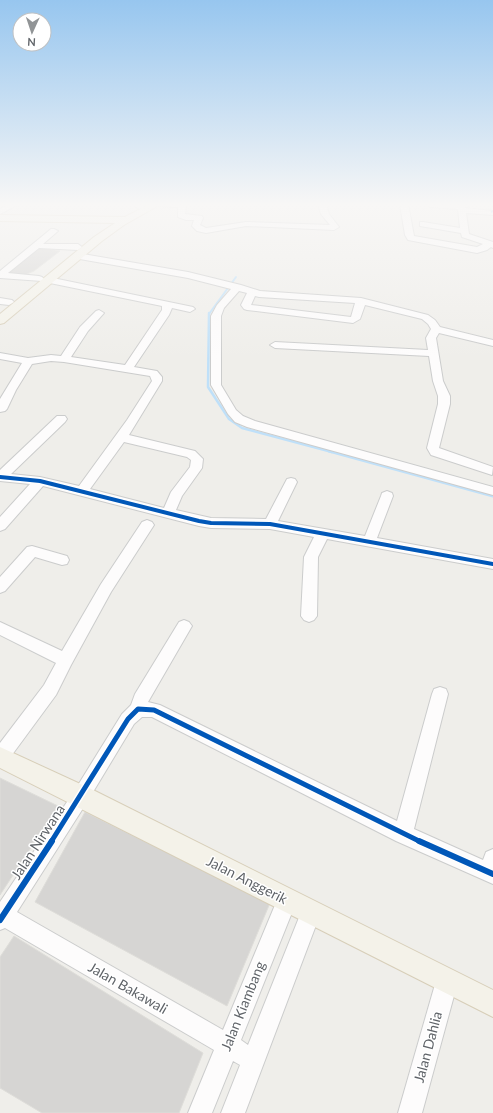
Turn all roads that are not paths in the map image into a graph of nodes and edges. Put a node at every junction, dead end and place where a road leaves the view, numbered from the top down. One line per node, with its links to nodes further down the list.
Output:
1 (24, 256): 5 (street)
2 (72, 256): 5 (main road)
3 (100, 256): 6 (street)
4 (0, 279): 5 (street)
5 (40, 281): 9 (main road); 10 (street); 14 (main road)
6 (237, 287): 7 (street); 29 (street)
7 (252, 292): 8 (street); 8 (street)
8 (361, 301): 15 (street)
9 (5, 302): 12 (main road)
10 (167, 304): 11 (street); 22 (street)
11 (190, 308)
12 (0, 310)
13 (99, 313): 20 (street)
14 (0, 320)
15 (436, 329): 16 (street); 18 (street)
16 (493, 343)
17 (274, 345): 18 (street)
18 (434, 353): 26 (street)
19 (0, 356): 21 (street)
20 (64, 359): 21 (street); 22 (street)
21 (28, 360): 23 (street)
22 (128, 368): 25 (street)
23 (1, 409)
24 (61, 419): 27 (street)
25 (121, 436): 30 (street); 32 (street)
26 (492, 470): 29 (street)
27 (40, 481): 30 (street); 35 (street)
28 (291, 482): 33 (street)
29 (490, 490)
30 (82, 491): 32 (street)
31 (387, 496): 37 (street)
32 (168, 514): 33 (street)
33 (270, 524): 36 (street)
34 (147, 525): 44 (street)
35 (0, 526)
36 (323, 533): 37 (street); 41 (street)
37 (369, 542): 39 (street)
38 (62, 560): 40 (street)
39 (493, 564)
40 (0, 587)
41 (310, 616)
42 (184, 626): 46 (street, Jalan Nirwana)
43 (0, 628): 44 (street)
44 (65, 660): 47 (street)
45 (440, 694): 49 (street)
46 (138, 709): 48 (street, Jalan Nirwana); 49 (street)
47 (0, 757): 48 (main road, Jalan Anggerik)
48 (81, 796): 51 (main road, Jalan Anggerik); 53 (street, Jalan Nirwana)
49 (403, 834): 50 (street)
50 (491, 868)
51 (287, 900): 52 (main road, Jalan Anggerik); 56 (street, Jalan Kiambang)
52 (311, 912): 54 (main road, Jalan Anggerik); 57 (street)
53 (1, 918): 56 (street, Jalan Bakawali)
54 (447, 981): 55 (main road, Jalan Anggerik); 60 (street, Jalan Dahlia)
55 (493, 1004)
56 (227, 1045): 57 (street, Jalan Bakawali); 58 (street, Jalan Kiambang)
57 (253, 1060): 59 (street)
58 (200, 1113)
59 (233, 1113)
60 (410, 1113)

